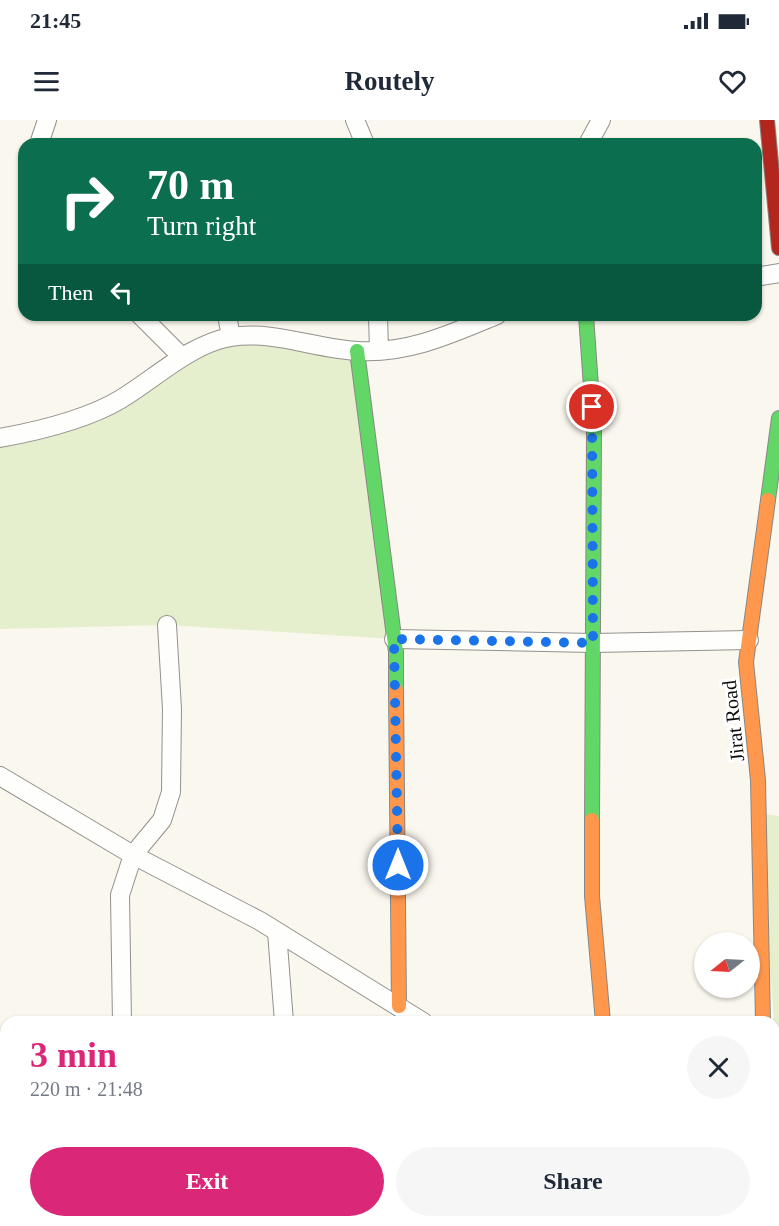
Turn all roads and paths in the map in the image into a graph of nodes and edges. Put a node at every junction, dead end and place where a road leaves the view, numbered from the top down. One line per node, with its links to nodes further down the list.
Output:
1 (47, 120): 5 (street)
2 (355, 120): 6 (street)
3 (601, 120): 7 (street)
4 (767, 120): 8 (street)
5 (41, 138)
6 (362, 138)
7 (591, 138)
8 (779, 246)
9 (779, 273): 10 (street)
10 (762, 276)
11 (146, 321): 19 (street)
12 (228, 321): 16 (street)
13 (378, 321): 18 (street)
14 (483, 321): 18 (street)
15 (586, 321): 25 (street)
16 (231, 337): 17 (street); 19 (street)
17 (357, 351): 18 (street); 23 (street)
18 (379, 351)
19 (182, 357): 21 (street)
20 (779, 418): 24 (street, Jirat Road)
21 (0, 438)
22 (167, 625): 27 (street)
23 (394, 639): 25 (street); 29 (street)
24 (749, 640): 25 (street); 34 (street, Jirat Road)
25 (593, 643): 33 (street)
26 (0, 777): 27 (street)
27 (133, 855): 28 (street); 30 (street)
28 (277, 932): 29 (street); 31 (street)
29 (399, 1006): 32 (street)
30 (122, 1016)
31 (284, 1016)
32 (414, 1016)
33 (602, 1016)
34 (763, 1016)

